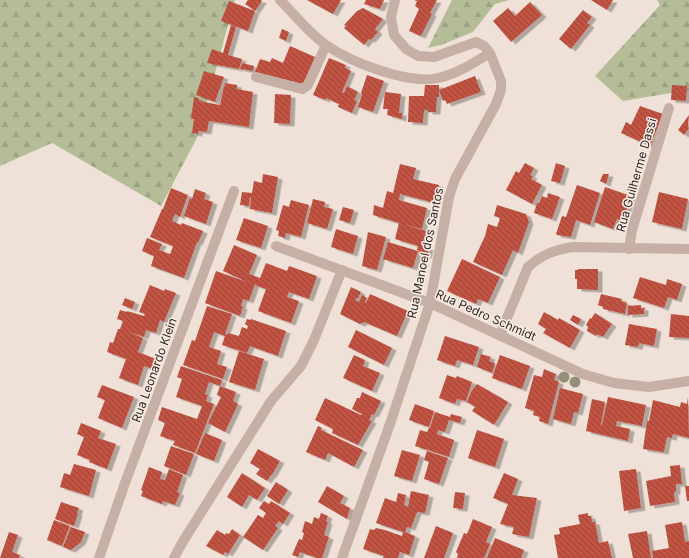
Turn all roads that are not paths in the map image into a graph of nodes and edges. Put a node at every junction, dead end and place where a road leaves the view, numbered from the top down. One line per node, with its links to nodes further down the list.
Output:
1 (280, 0): 3 (street)
2 (395, 0): 4 (street, Rua Manoel dos Santos)
3 (326, 45): 4 (street); 5 (street)
4 (490, 54): 12 (street, Rua Manoel dos Santos)
5 (256, 77)
6 (669, 108): 9 (street, Rua Guilherme Dassi)
7 (234, 191): 15 (street, Rua Leonardo Klein)
8 (276, 246): 11 (street, Rua Pedro Schmidt)
9 (629, 249): 10 (street); 13 (street)
10 (689, 249)
11 (342, 270): 12 (street, Rua Pedro Schmidt); 16 (street)
12 (430, 303): 13 (street, Rua Pedro Schmidt); 17 (street, Rua Manoel dos Santos)
13 (500, 335): 14 (street, Rua Pedro Schmidt)
14 (689, 381)
15 (99, 558)
16 (174, 558)
17 (342, 558)

